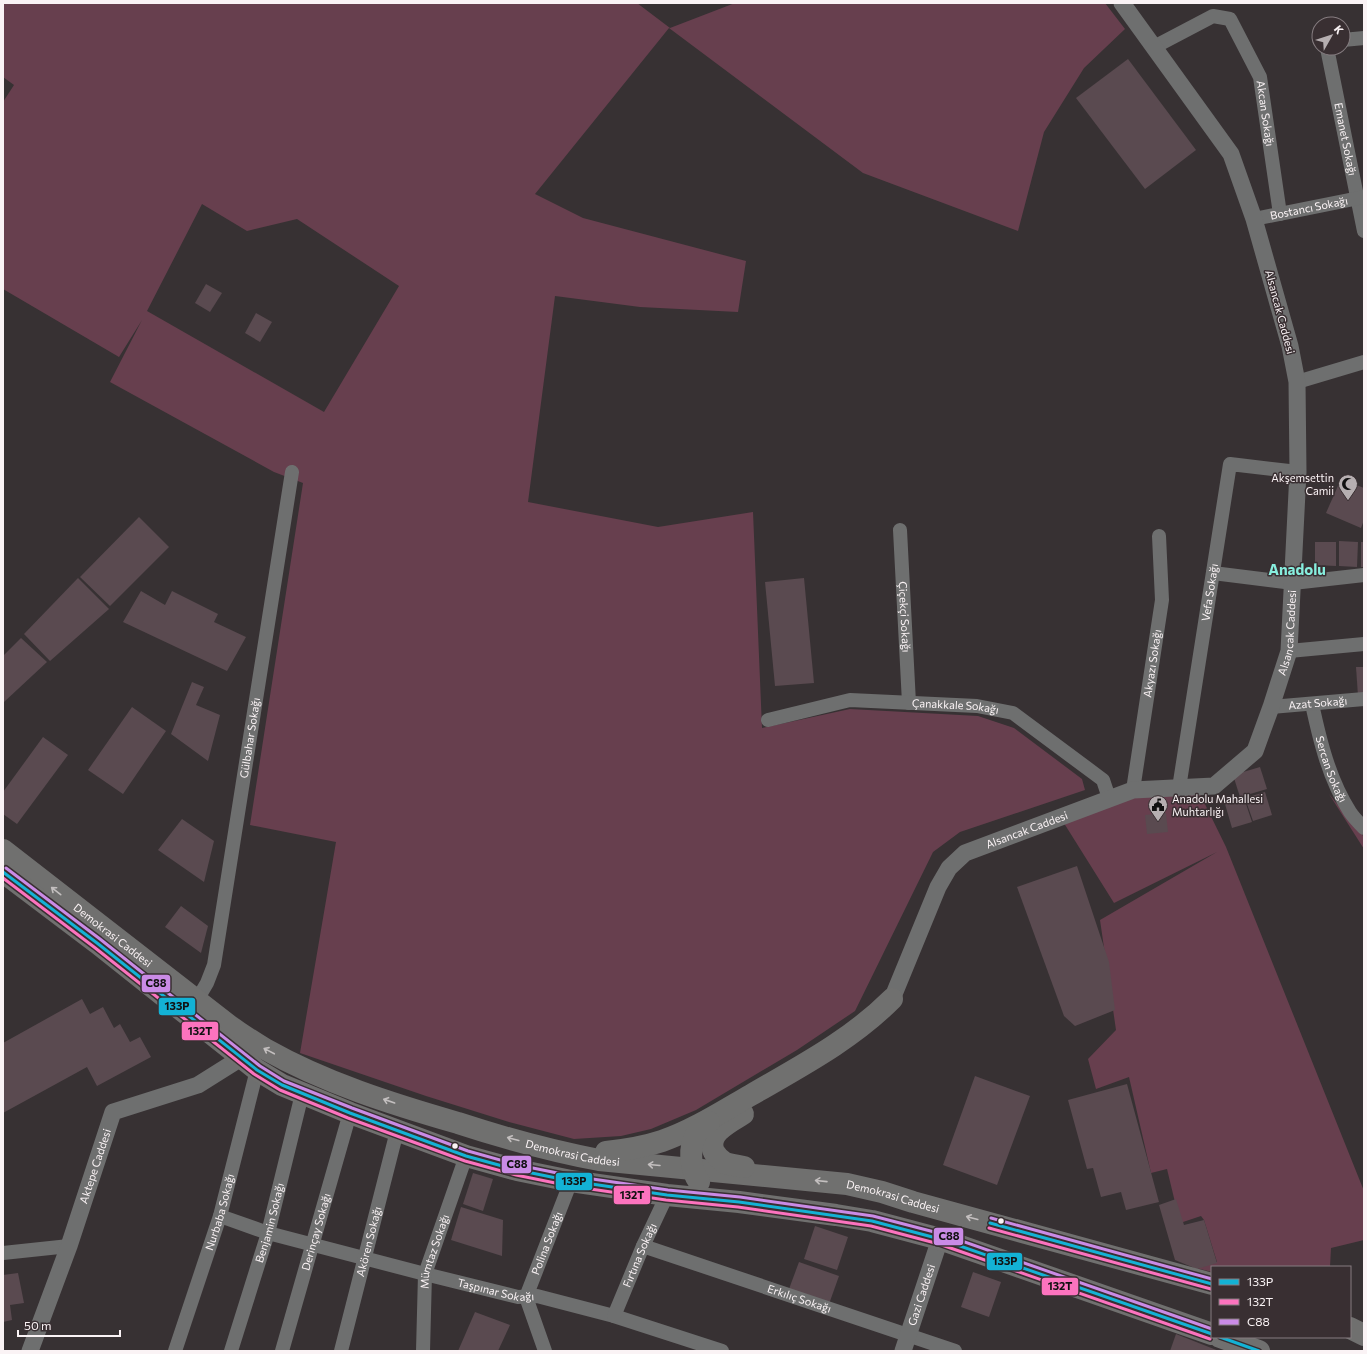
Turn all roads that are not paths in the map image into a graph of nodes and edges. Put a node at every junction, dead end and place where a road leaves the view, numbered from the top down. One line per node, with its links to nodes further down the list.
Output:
1 (1122, 3): 4 (street, Alsancak Caddesi)
2 (1364, 38): 3 (street)
3 (1351, 39)
4 (1154, 47): 7 (street, Akcan Sokağı); 8 (street, Alsancak Caddesi)
5 (1329, 56): 6 (street, Emanet Sokağı)
6 (1361, 198): 7 (street, Bostancı Sokağı); 9 (street, Emanet Sokağı)
7 (1280, 214): 8 (street, Bostancı Sokağı)
8 (1254, 219): 11 (street, Alsancak Caddesi)
9 (1364, 231)
10 (1364, 362): 11 (street)
11 (1297, 382): 13 (street, Alsancak Caddesi)
12 (292, 472): 34 (street, Gülbahar Sokağı)
13 (1298, 472): 16 (street, Vefa Sokağı); 18 (street, Alsancak Caddesi)
14 (900, 530): 22 (street, Çiçekçi Sokağı)
15 (1159, 536): 27 (street, Akyazı Sokağı)
16 (1213, 573): 18 (street); 26 (street, Vefa Sokağı)
17 (1364, 575): 18 (street)
18 (1293, 583): 20 (street, Alsancak Caddesi)
19 (1364, 644): 20 (street)
20 (1289, 651): 24 (street, Alsancak Caddesi)
21 (1364, 699): 23 (street, Azat Sokağı)
22 (909, 703): 25 (street, Çanakkale Sokağı); 28 (street, Çanakkale Sokağı)
23 (1312, 704): 24 (street, Azat Sokağı); 29 (street, Sercan Sokağı)
24 (1271, 708): 26 (street, Alsancak Caddesi)
25 (768, 720)
26 (1180, 788): 27 (street, Alsancak Caddesi)
27 (1133, 790): 28 (street, Alsancak Caddesi)
28 (1109, 798): 33 (street, Alsancak Caddesi)
29 (1364, 828)
30 (3, 850): 34 (main road, Demokrasi Caddesi, one-way to 30)
31 (3, 872): 35 (main road, Demokrasi Caddesi)
32 (3, 886): 35 (main road)
33 (892, 999): 39 (main road); 44 (main road)
34 (197, 1000): 35 (main road); 42 (main road, Demokrasi Caddesi, one-way to 34)
35 (198, 1024): 36 (main road, Demokrasi Caddesi)
36 (249, 1064): 37 (main road, Demokrasi Caddesi); 49 (street, Nurbaba Sokağı); 53 (street, Aktepe Caddesi)
37 (302, 1094): 38 (main road, Demokrasi Caddesi); 50 (street, Benjamin Sokağı)
38 (350, 1113): 40 (main road, Demokrasi Caddesi); 52 (street, Derinçay Sokağı)
39 (715, 1115): 42 (main road); 43 (main road)
40 (397, 1131): 41 (main road, Demokrasi Caddesi); 56 (street, Akören Sokağı)
41 (466, 1156): 45 (main road, Demokrasi Caddesi); 57 (street, Mümtaz Sokağı)
42 (575, 1156): 43 (main road, Demokrasi Caddesi, one-way to 42)
43 (693, 1169): 44 (main road, Demokrasi Caddesi); 47 (main road)
44 (782, 1177): 48 (main road, Demokrasi Caddesi, one-way to 44)
45 (571, 1181): 46 (main road, Demokrasi Caddesi); 59 (street, Polina Sokağı)
46 (667, 1195): 47 (main road, Demokrasi Caddesi); 54 (street, Fırtına Sokağı)
47 (717, 1200): 51 (main road, Demokrasi Caddesi)
48 (913, 1202): 51 (main road); 58 (main road, Demokrasi Caddesi, one-way to 48)
49 (220, 1216): 50 (street, Taşpınar Sokağı); 67 (street, Nurbaba Sokağı)
50 (268, 1233): 52 (street, Taşpınar Sokağı); 68 (street, Benjamin Sokağı)
51 (940, 1239): 62 (main road, Demokrasi Caddesi); 65 (street, Gazi Caddesi)
52 (312, 1243): 56 (street, Taşpınar Sokağı); 69 (street, Derinçay Sokağı)
53 (69, 1246): 55 (street); 66 (street, Aktepe Caddesi)
54 (643, 1246): 60 (street, Fırtına Sokağı); 65 (street, Erkılıç Sokağı)
55 (3, 1253)
56 (365, 1258): 57 (street, Taşpınar Sokağı); 70 (street, Akören Sokağı)
57 (425, 1274): 59 (street, Taşpınar Sokağı); 71 (street, Mümtaz Sokağı)
58 (1211, 1284)
59 (526, 1297): 60 (street, Taşpınar Sokağı); 72 (street)
60 (614, 1316): 73 (street, Taşpınar Sokağı)
61 (1351, 1328): 63 (main road)
62 (1211, 1334)
63 (1364, 1335)
64 (1223, 1338): 75 (main road)
65 (906, 1343): 74 (street, Erkılıç Sokağı)
66 (30, 1351)
67 (175, 1351)
68 (231, 1351)
69 (282, 1351)
70 (341, 1351)
71 (423, 1351)
72 (545, 1351)
73 (722, 1351)
74 (955, 1351)
75 (1259, 1351)

